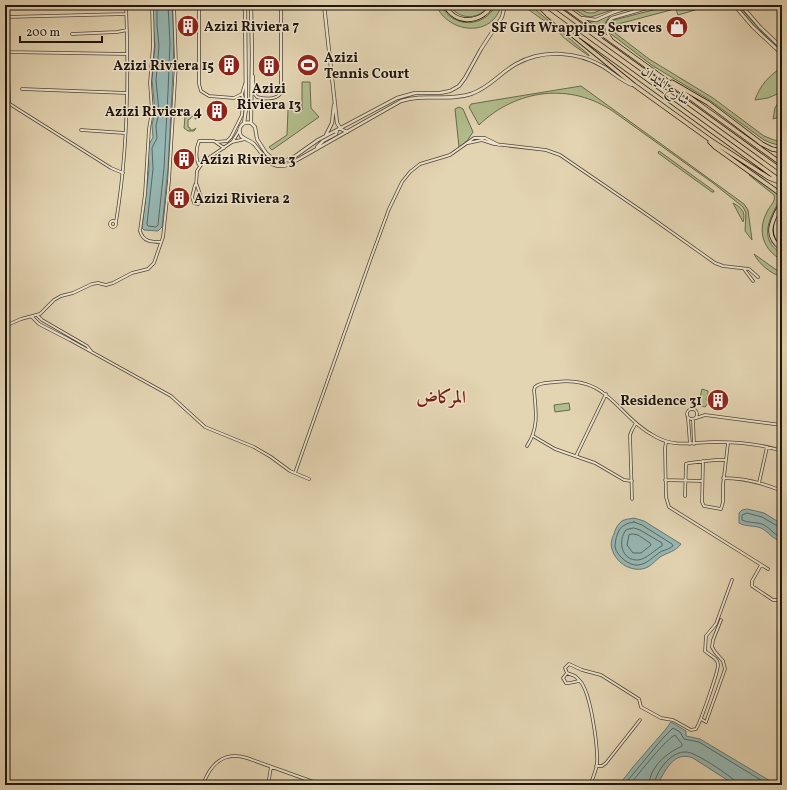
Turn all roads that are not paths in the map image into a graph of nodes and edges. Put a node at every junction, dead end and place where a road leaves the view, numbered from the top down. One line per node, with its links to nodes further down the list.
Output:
1 (6, 5): 23 (street)
2 (126, 5): 22 (street)
3 (152, 5): 70 (street)
4 (174, 5): 70 (street)
5 (199, 5): 40 (street)
6 (241, 5): 21 (street)
7 (245, 5): 21 (street)
8 (251, 5): 33 (street)
9 (281, 5): 33 (street)
10 (324, 5): 42 (street)
11 (444, 5): 12 (main road)
12 (492, 5)
13 (505, 5): 46 (street)
14 (538, 5): 36 (main road); 64 (main road, شارع الميدان)
15 (553, 5): 62 (main road, شارع الميدان)
16 (562, 5): 24 (main road)
17 (638, 5): 24 (street)
18 (657, 5): 28 (street)
19 (734, 5): 31 (street)
20 (741, 5): 27 (street)
21 (245, 11): 34 (street)
22 (126, 14): 23 (street); 25 (street)
23 (6, 17): 29 (street)
24 (580, 18): 28 (main road)
25 (127, 30): 26 (street); 30 (street)
26 (72, 34)
27 (782, 48)
28 (622, 49): 35 (main road)
29 (7, 52): 30 (street); 32 (street)
30 (127, 54): 39 (street)
31 (782, 54)
32 (7, 65): 38 (street); 43 (street)
33 (252, 71): 45 (street)
34 (246, 73): 40 (street); 44 (street)
35 (662, 77): 59 (main road); 60 (main road)
36 (634, 85): 49 (street); 54 (main road)
37 (22, 89): 39 (street)
38 (5, 90)
39 (127, 93): 50 (street)
40 (242, 94): 55 (street)
41 (5, 101): 43 (street)
42 (334, 101): 46 (street); 52 (street)
43 (9, 103): 63 (street)
44 (243, 123): 45 (street); 48 (street)
45 (251, 123): 51 (street)
46 (338, 129): 49 (street); 52 (street); 58 (street)
47 (81, 130): 50 (street)
48 (239, 131): 53 (street); 56 (street)
49 (348, 132): 58 (street)
50 (125, 133): 63 (street)
51 (255, 134): 52 (street); 53 (street)
52 (325, 136)
53 (246, 139): 56 (street); 58 (street)
54 (709, 139): 64 (main road); 66 (main road)
55 (216, 142): 57 (street); 61 (street)
56 (232, 142): 57 (street)
57 (224, 148): 61 (street)
58 (316, 149)
59 (782, 151)
60 (782, 164)
61 (200, 166): 65 (street)
62 (782, 171)
63 (122, 173): 69 (street)
64 (782, 183)
65 (196, 185): 65 (street)
66 (782, 195)
67 (782, 202): 72 (main road)
68 (782, 211): 71 (main road)
69 (116, 222)
70 (161, 242): 76 (street)
71 (782, 244)
72 (782, 249)
73 (744, 269): 74 (street); 75 (street); 100 (street)
74 (758, 277)
75 (753, 281)
76 (37, 315): 77 (street); 79 (street)
77 (32, 317): 78 (street); 79 (street)
78 (5, 326)
79 (71, 339): 100 (street)
80 (606, 394): 85 (street); 89 (street); 97 (street)
81 (696, 411): 82 (street); 83 (street); 84 (street)
82 (705, 416): 84 (street); 86 (street)
83 (688, 418): 84 (street); 87 (street)
84 (694, 418): 88 (street)
85 (636, 423): 90 (street); 105 (street)
86 (782, 425)
87 (689, 433): 88 (street); 92 (street)
88 (693, 433): 93 (street)
89 (533, 436): 94 (street); 97 (street)
90 (666, 442): 92 (street); 103 (street)
91 (728, 443): 93 (street); 95 (street); 98 (street)
92 (690, 444): 93 (street)
93 (694, 444)
94 (527, 446)
95 (767, 447): 96 (street); 107 (street)
96 (782, 451)
97 (576, 456): 105 (street)
98 (726, 460): 99 (street); 101 (street)
99 (703, 461): 104 (street); 106 (street)
100 (295, 473): 102 (street)
101 (723, 478): 106 (street); 107 (street)
102 (309, 479)
103 (665, 480): 104 (street); 111 (street)
104 (685, 480): 106 (street); 109 (street)
105 (632, 481): 110 (street)
106 (702, 481)
107 (759, 483): 108 (street)
108 (782, 491)
109 (685, 496)
110 (632, 499)
111 (761, 565): 112 (street); 114 (street)
112 (768, 569)
113 (732, 580): 118 (street)
114 (782, 596)
115 (721, 620): 118 (street)
116 (567, 673): 117 (street); 117 (street); 118 (street)
117 (580, 681): 121 (street)
118 (701, 719)
119 (640, 720): 121 (street)
120 (271, 766): 122 (street); 123 (street); 124 (street)
121 (596, 766): 125 (street)
122 (203, 785)
123 (268, 785)
124 (322, 785)
125 (590, 785)

